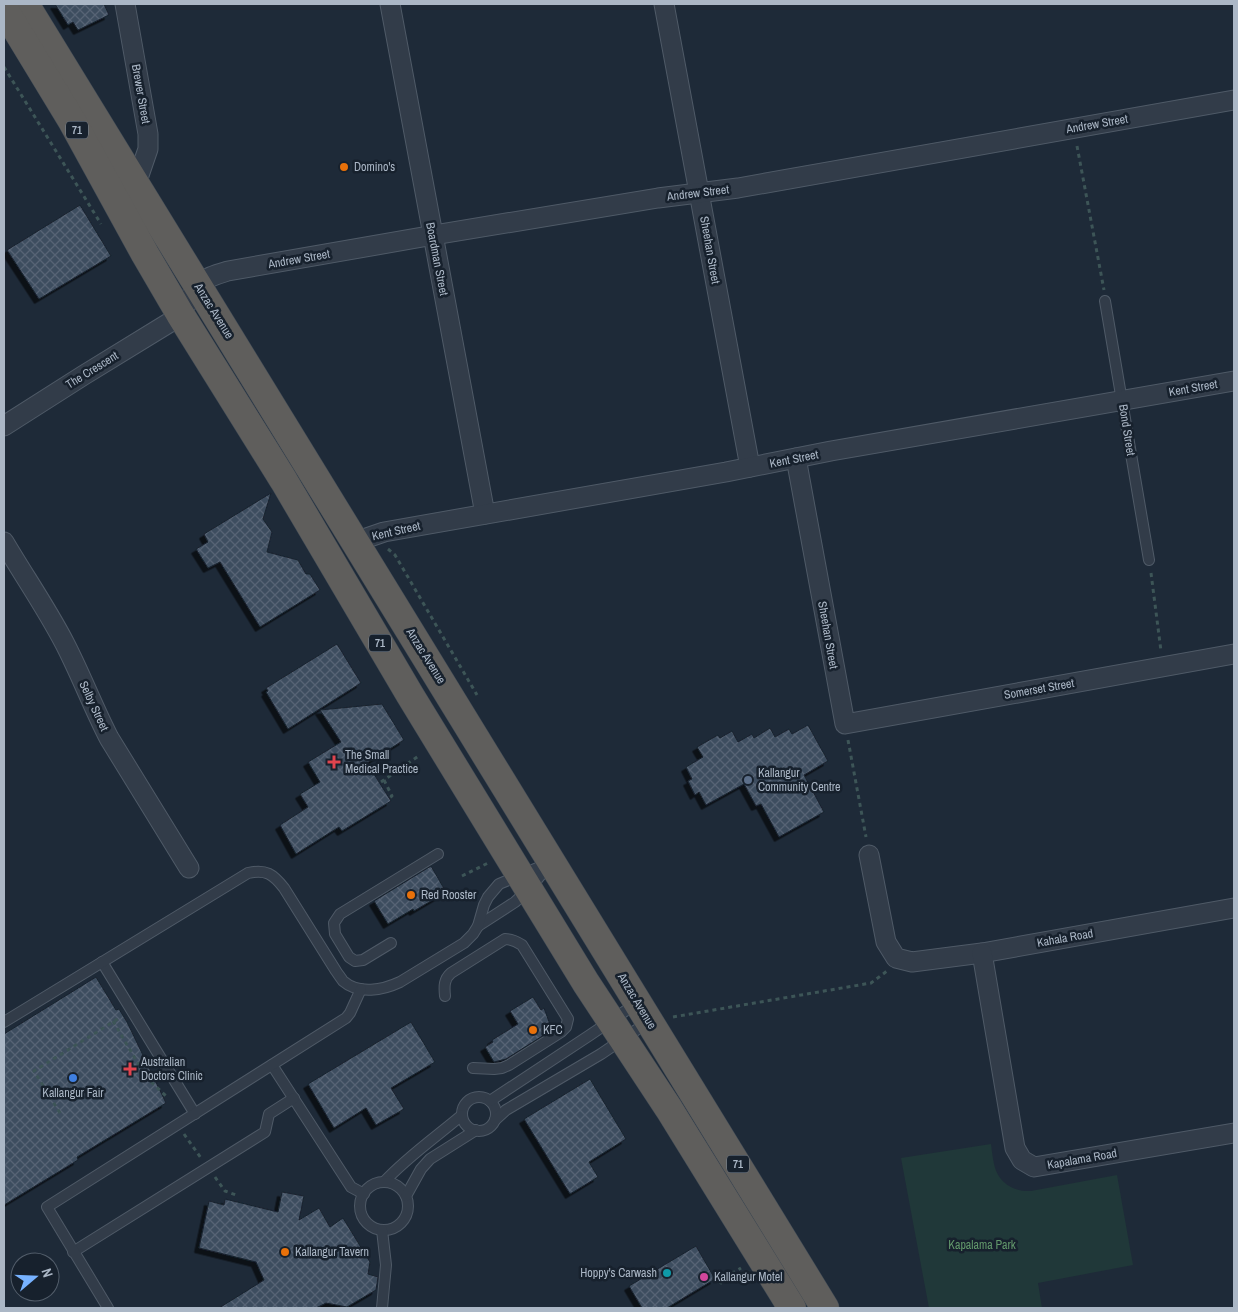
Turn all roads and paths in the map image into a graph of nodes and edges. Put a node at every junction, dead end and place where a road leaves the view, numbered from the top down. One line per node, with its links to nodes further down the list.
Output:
1 (25, 4): 9 (highway, Anzac Avenue / 71)
2 (125, 4): 9 (street, Brewer Street)
3 (390, 4): 12 (street, Boardman Street)
4 (664, 4): 10 (street, Sheehan Street)
5 (4, 9): 15 (highway, 71)
6 (4, 67): 11 (path)
7 (1234, 100): 8 (street, Andrew Street)
8 (1074, 128): 10 (street, Andrew Street); 14 (path)
9 (136, 184): 13 (highway, Anzac Avenue / 71)
10 (699, 193): 12 (street, Andrew Street); 20 (street, Sheehan Street)
11 (105, 231)
12 (434, 235): 13 (street, Andrew Street); 21 (street, Boardman Street)
13 (198, 285): 15 (street); 22 (highway, Anzac Avenue / 71)
14 (1105, 301): 17 (lane, Bond Street)
15 (180, 314): 18 (street, The Crescent); 36 (highway, 71)
16 (1234, 381): 17 (street, Kent Street)
17 (1122, 401): 19 (street, Kent Street); 24 (lane, Bond Street)
18 (4, 426)
19 (796, 458): 20 (street, Kent Street); 27 (street, Sheehan Street)
20 (750, 467): 21 (street, Kent Street)
21 (485, 514): 22 (street, Kent Street)
22 (355, 542): 33 (highway, Anzac Avenue / 71)
23 (4, 544): 34 (street, Selby Street)
24 (1149, 560): 25 (path)
25 (1161, 653)
26 (1234, 654): 27 (street, Somerset Street)
27 (845, 724): 31 (path)
28 (420, 754): 29 (path)
29 (389, 798)
30 (438, 854): 39 (lane)
31 (869, 855): 41 (street)
32 (491, 861): 35 (path)
33 (552, 862): 36 (lane); 36 (lane); 45 (highway, Anzac Avenue / 71)
34 (189, 868)
35 (462, 876)
36 (524, 882): 38 (lane); 38 (lane); 48 (highway, 71)
37 (1234, 908): 40 (street, Kahala Road)
38 (478, 926): 43 (lane)
39 (391, 943)
40 (982, 953): 41 (street, Kahala Road); 58 (street, Kapalama Road)
41 (896, 958): 45 (path)
42 (102, 962): 43 (lane); 46 (lane); 54 (lane)
43 (360, 990): 49 (lane)
44 (445, 996): 50 (lane)
45 (652, 1014): 48 (lane); 48 (lane); 69 (highway, Anzac Avenue / 71)
46 (4, 1022)
47 (109, 1024): 53 (path)
48 (616, 1030): 52 (lane); 56 (lane); 66 (highway, 71)
49 (272, 1066): 51 (lane); 54 (lane)
50 (473, 1068)
51 (294, 1098): 60 (lane); 63 (lane)
52 (490, 1101): 55 (lane); 56 (lane)
53 (60, 1113)
54 (194, 1114): 63 (lane)
55 (462, 1115): 57 (lane); 59 (lane)
56 (495, 1120): 57 (lane)
57 (476, 1130): 61 (lane)
58 (1234, 1133)
59 (384, 1182): 60 (lane); 61 (lane)
60 (364, 1194): 62 (lane)
61 (406, 1196): 62 (lane)
62 (382, 1230): 68 (lane)
63 (74, 1252): 67 (lane)
64 (743, 1266): 65 (path)
65 (720, 1284)
66 (783, 1299)
67 (108, 1308)
68 (382, 1308)
69 (825, 1308)

